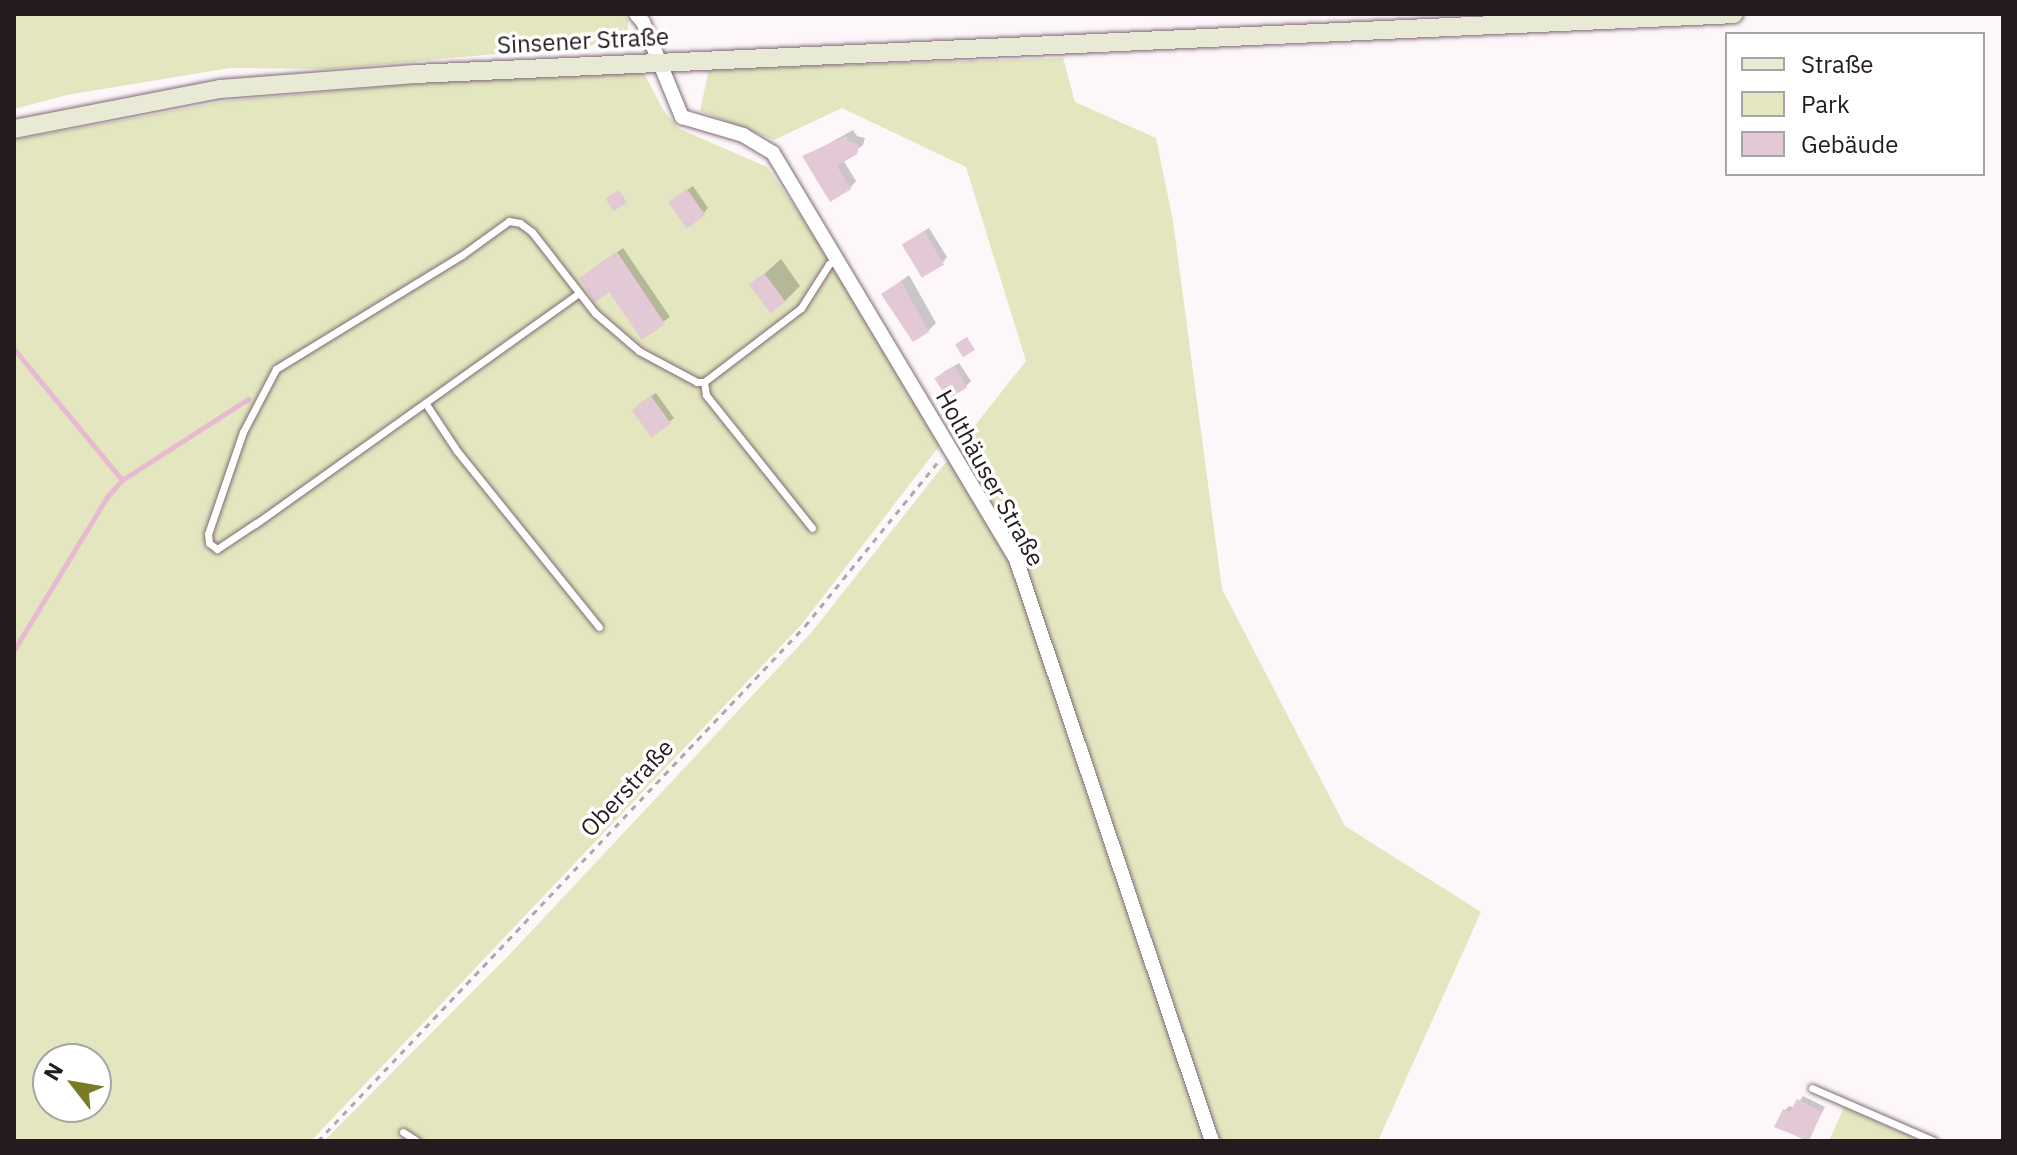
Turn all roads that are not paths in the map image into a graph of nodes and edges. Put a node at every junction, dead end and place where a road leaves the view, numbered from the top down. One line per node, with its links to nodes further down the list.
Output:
1 (636, 14): 3 (street, Holthäuser Straße)
2 (1734, 14): 3 (main road, Sinsener Straße)
3 (659, 60): 4 (main road, Sinsener Straße); 5 (street, Holthäuser Straße)
4 (14, 129)
5 (838, 258): 7 (lane); 14 (street, Holthäuser Straße)
6 (579, 293): 7 (lane); 8 (lane); 8 (lane)
7 (704, 382): 9 (lane)
8 (426, 404): 10 (lane)
9 (812, 528)
10 (599, 627)
11 (1812, 1088): 15 (lane)
12 (403, 1132): 13 (lane)
13 (417, 1141)
14 (1212, 1141)
15 (1934, 1141)

